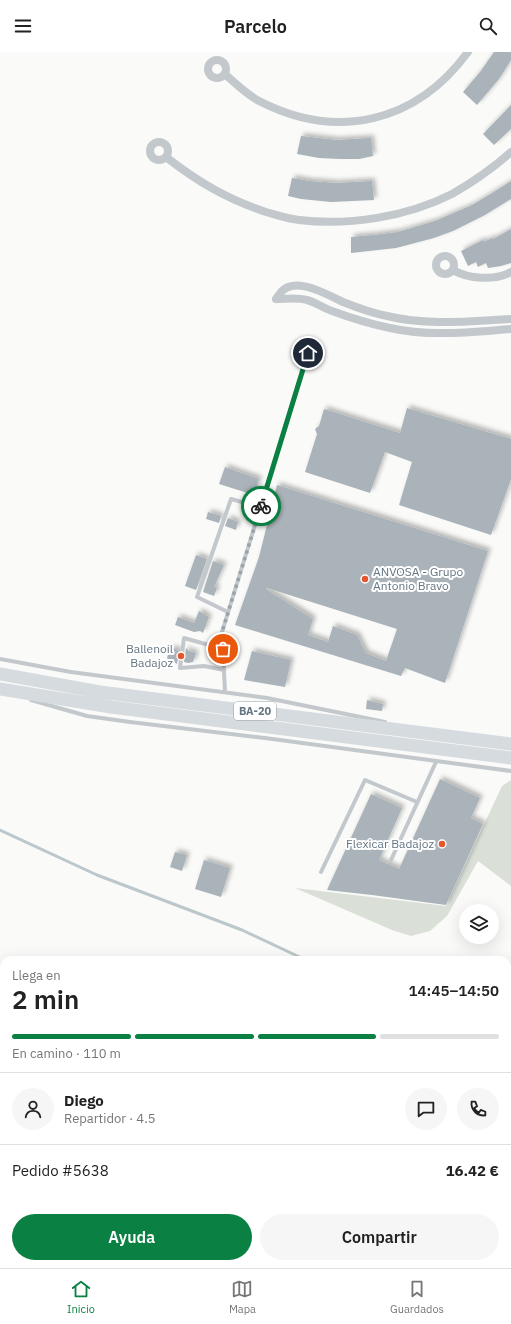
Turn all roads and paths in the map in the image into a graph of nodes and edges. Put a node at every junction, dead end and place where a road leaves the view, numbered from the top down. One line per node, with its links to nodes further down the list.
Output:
1 (468, 52): 2 (street)
2 (226, 74)
3 (511, 152): 4 (street)
4 (166, 157)
5 (453, 270): 6 (street)
6 (511, 272)
7 (511, 319): 8 (street)
8 (511, 329)
9 (308, 353): 10 (lane)
10 (260, 507): 11 (lane); 11 (lane)
11 (228, 612): 12 (lane)
12 (223, 649): 14 (lane); 14 (lane)
13 (0, 659): 17 (lane)
14 (224, 670): 17 (lane)
15 (0, 674): 18 (highway, BA-20)
16 (0, 689): 20 (highway, BA-20); 21 (lane)
17 (225, 692): 18 (lane)
18 (448, 736): 19 (highway, BA-20)
19 (511, 744)
20 (511, 758)
21 (436, 762): 22 (lane); 23 (lane)
22 (511, 771)
23 (417, 802): 24 (lane); 25 (lane)
24 (391, 860)
25 (321, 872)

